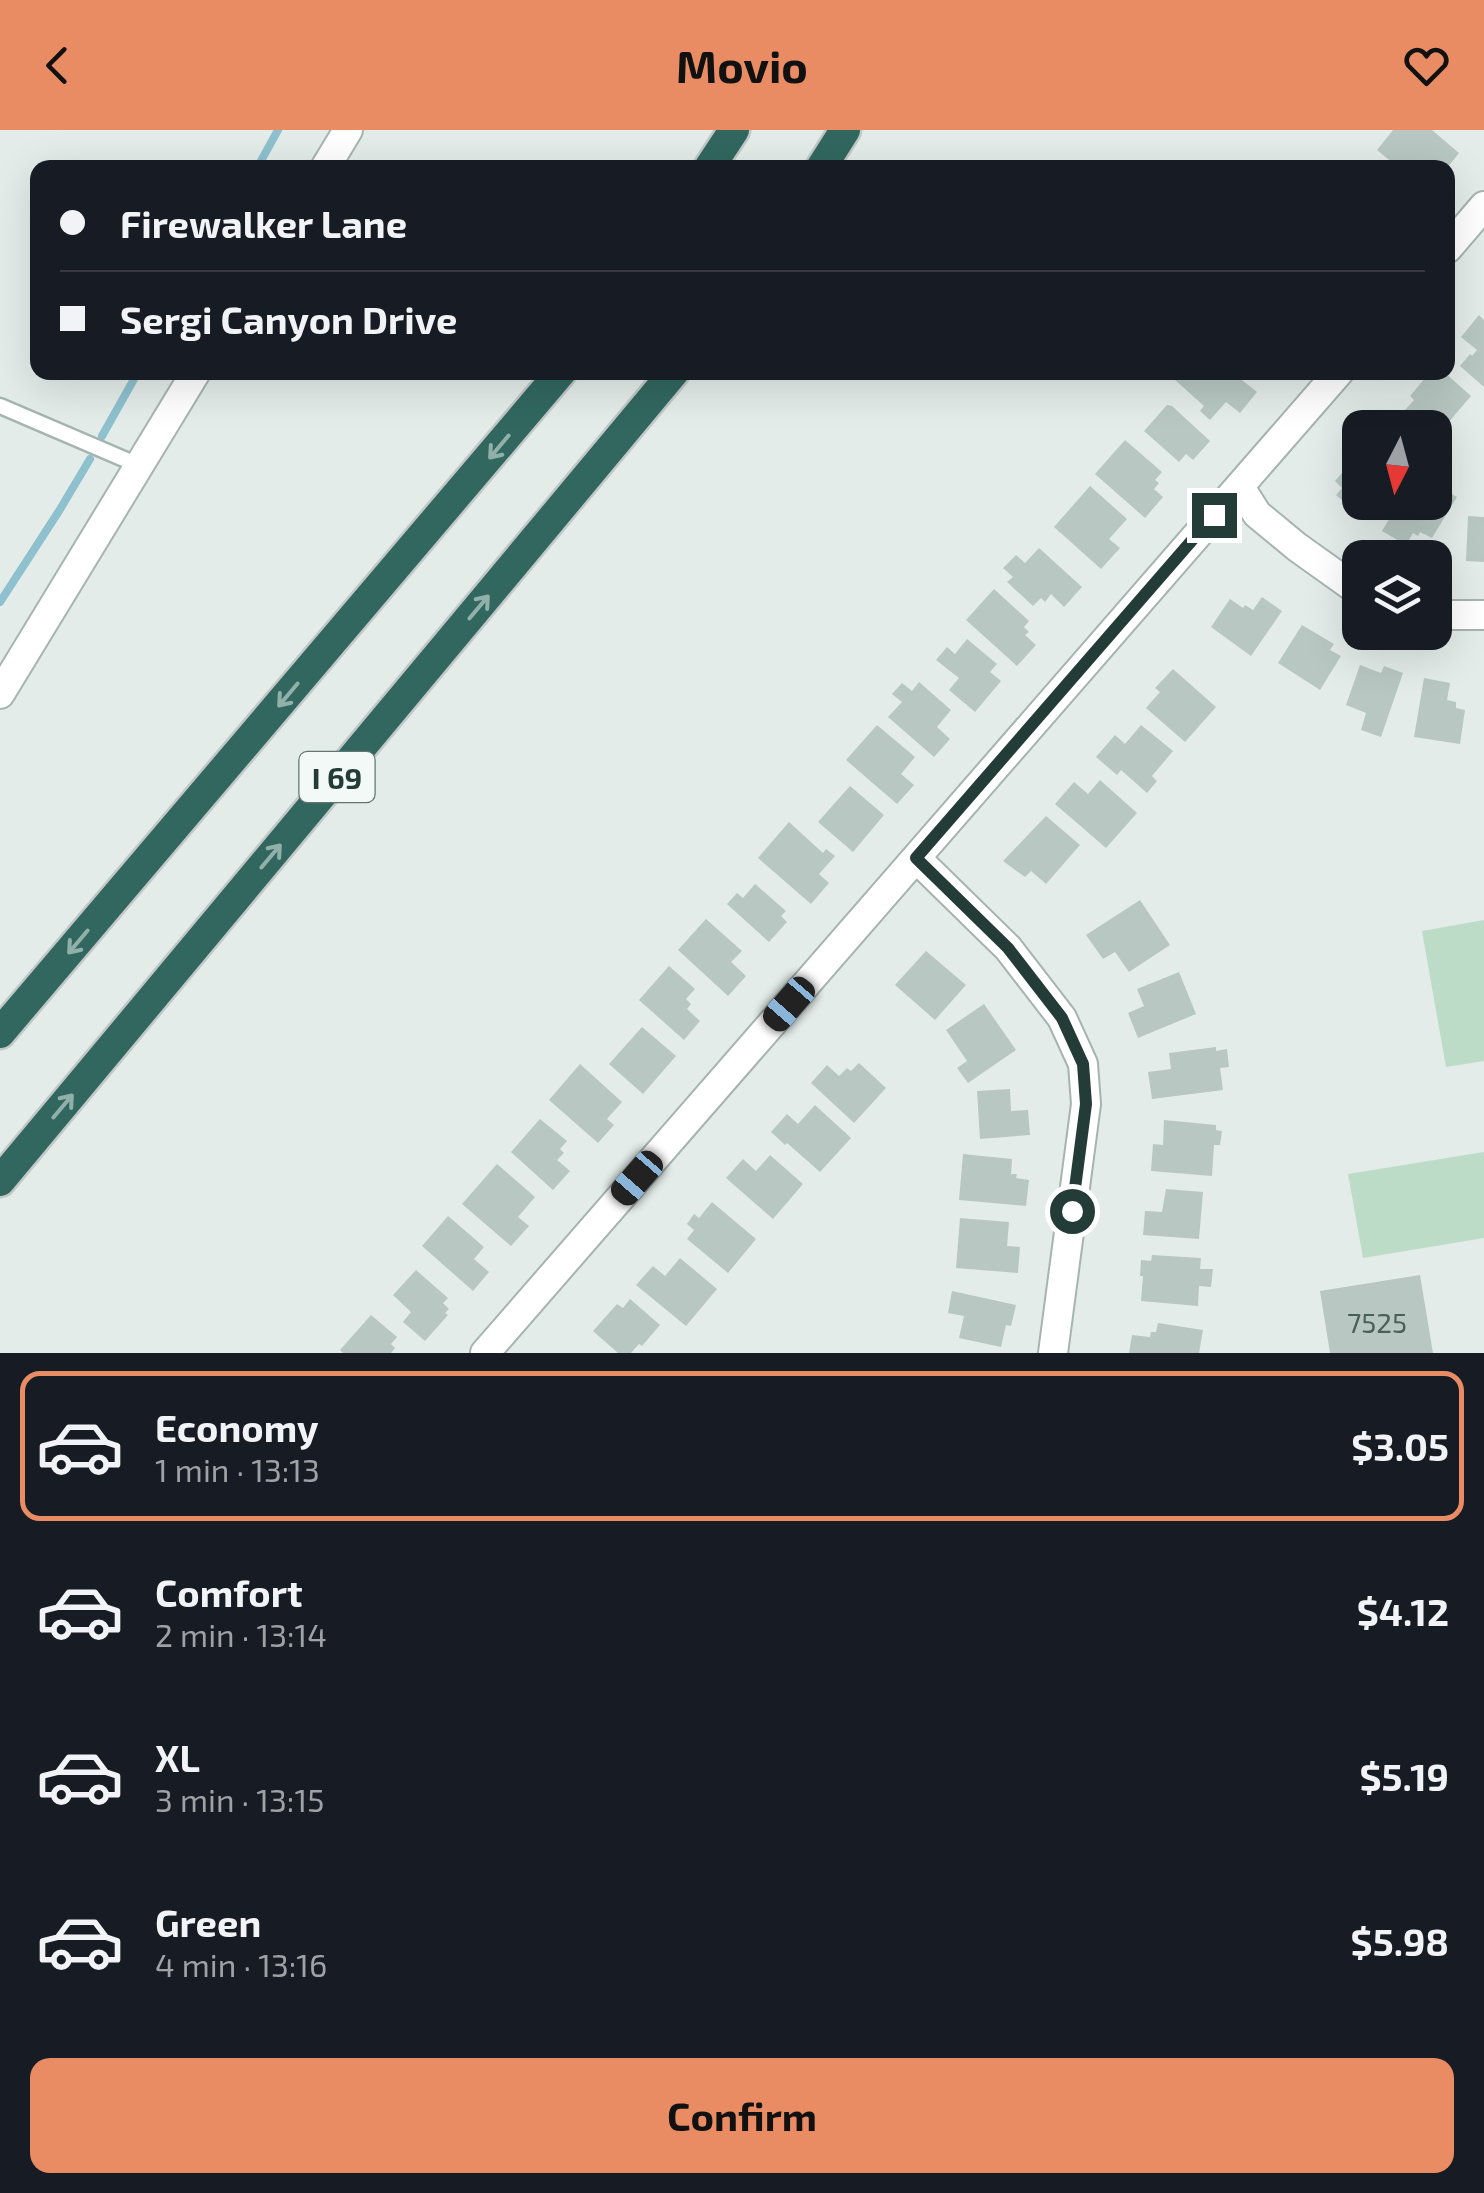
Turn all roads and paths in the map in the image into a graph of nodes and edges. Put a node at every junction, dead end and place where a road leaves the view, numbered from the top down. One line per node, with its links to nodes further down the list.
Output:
1 (348, 130): 4 (street)
2 (734, 130): 5 (highway)
3 (845, 130): 6 (highway)
4 (330, 160)
5 (714, 160)
6 (827, 160)
7 (1484, 206): 8 (street)
8 (1455, 240)
9 (191, 380): 14 (street)
10 (555, 380): 21 (highway, I 69, one-way to 21)
11 (667, 380): 22 (highway, I 69, one-way to 11)
12 (1332, 380): 15 (street)
13 (0, 406): 14 (lane)
14 (138, 465): 19 (street)
15 (1240, 487): 16 (street); 20 (street)
16 (1342, 579)
17 (1452, 615): 18 (street)
18 (1484, 615)
19 (0, 694)
20 (916, 858): 23 (street); 24 (street)
21 (0, 1033)
22 (0, 1180)
23 (485, 1353)
24 (1053, 1353)

